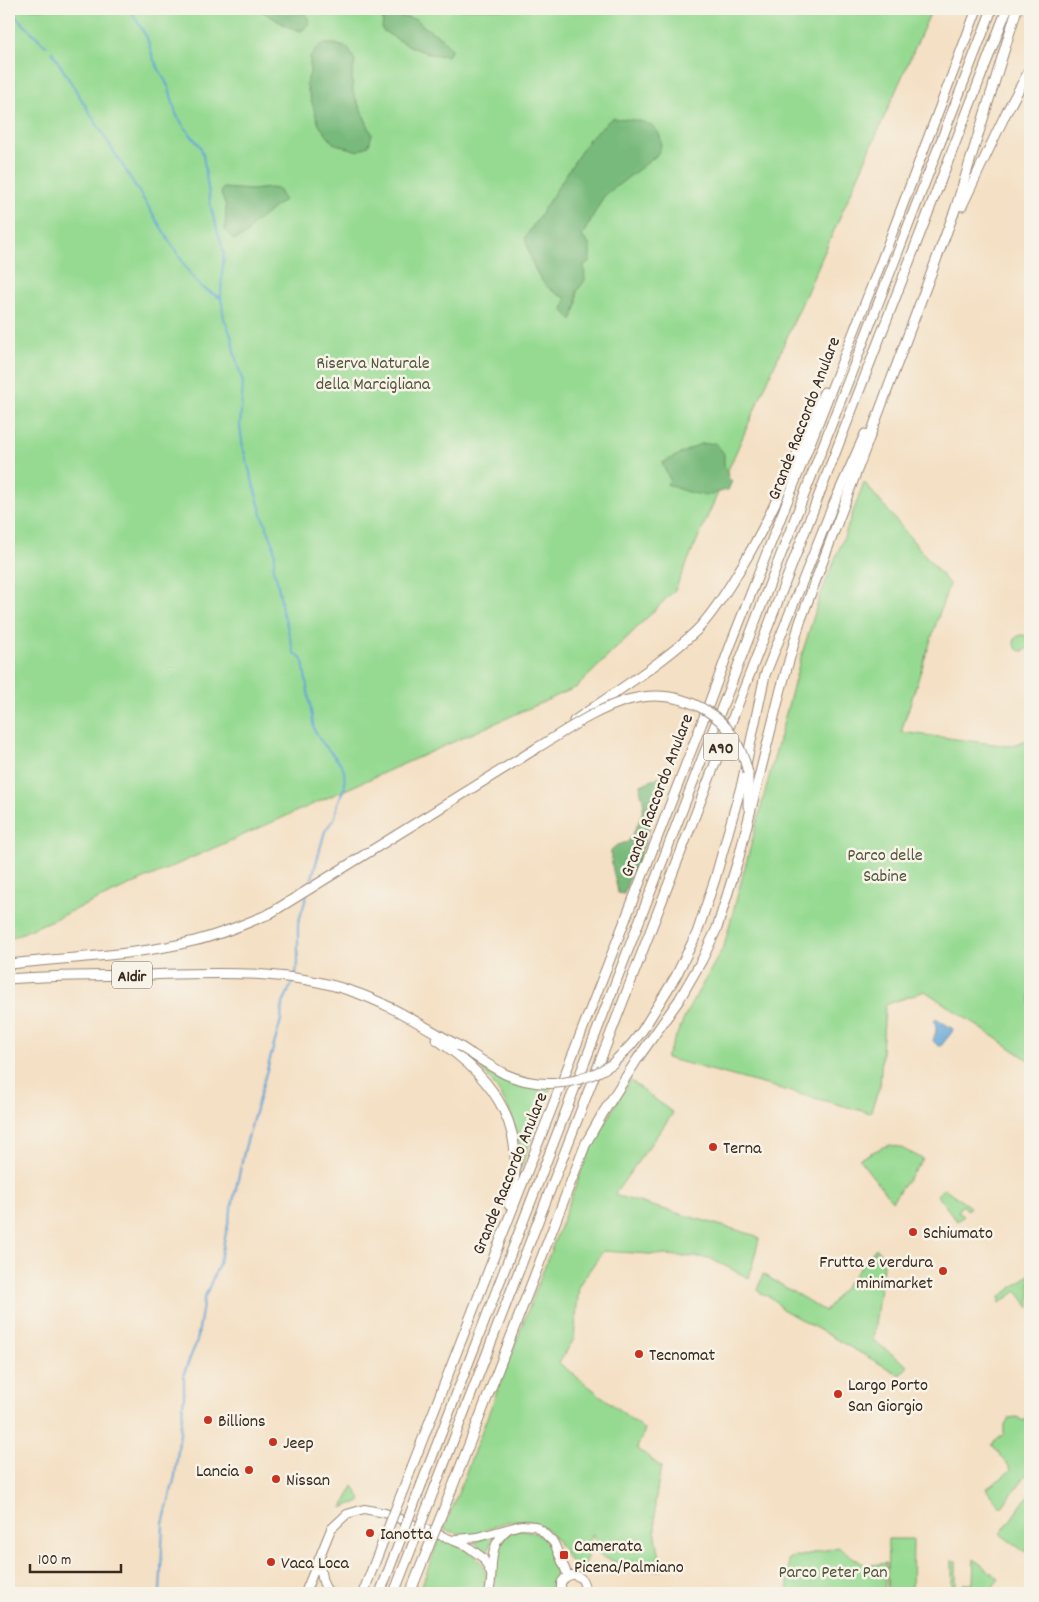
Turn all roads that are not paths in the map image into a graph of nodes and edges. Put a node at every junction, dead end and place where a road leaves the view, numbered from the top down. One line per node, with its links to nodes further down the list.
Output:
1 (977, 9): 7 (highway, Grande Raccordo Anulare)
2 (992, 9): 23 (highway, Grande Raccordo Anulare / A90, bridge)
3 (1007, 9): 24 (highway, A90, bridge)
4 (1017, 9): 6 (highway)
5 (1030, 69): 6 (highway)
6 (943, 245): 8 (highway)
7 (877, 273): 9 (highway, bridge); 14 (highway, Grande Raccordo Anulare)
8 (892, 378): 10 (highway); 13 (highway, bridge)
9 (532, 751): 10 (highway, bridge); 11 (highway, A1dir)
10 (743, 841): 25 (highway, bridge)
11 (9, 964)
12 (9, 979): 13 (highway, A1dir)
13 (379, 1002): 14 (highway)
14 (498, 1245): 22 (highway, Grande Raccordo Anulare, bridge)
15 (509, 1529): 16 (main road); 18 (main road); 19 (main road)
16 (454, 1539): 17 (main road); 18 (main road)
17 (320, 1556): 20 (main road); 21 (main road)
18 (491, 1574): 26 (main road)
19 (568, 1576): 27 (main road); 28 (main road)
20 (305, 1593)
21 (330, 1593)
22 (363, 1593)
23 (380, 1593)
24 (394, 1593)
25 (410, 1593)
26 (489, 1593)
27 (561, 1593)
28 (584, 1593)

